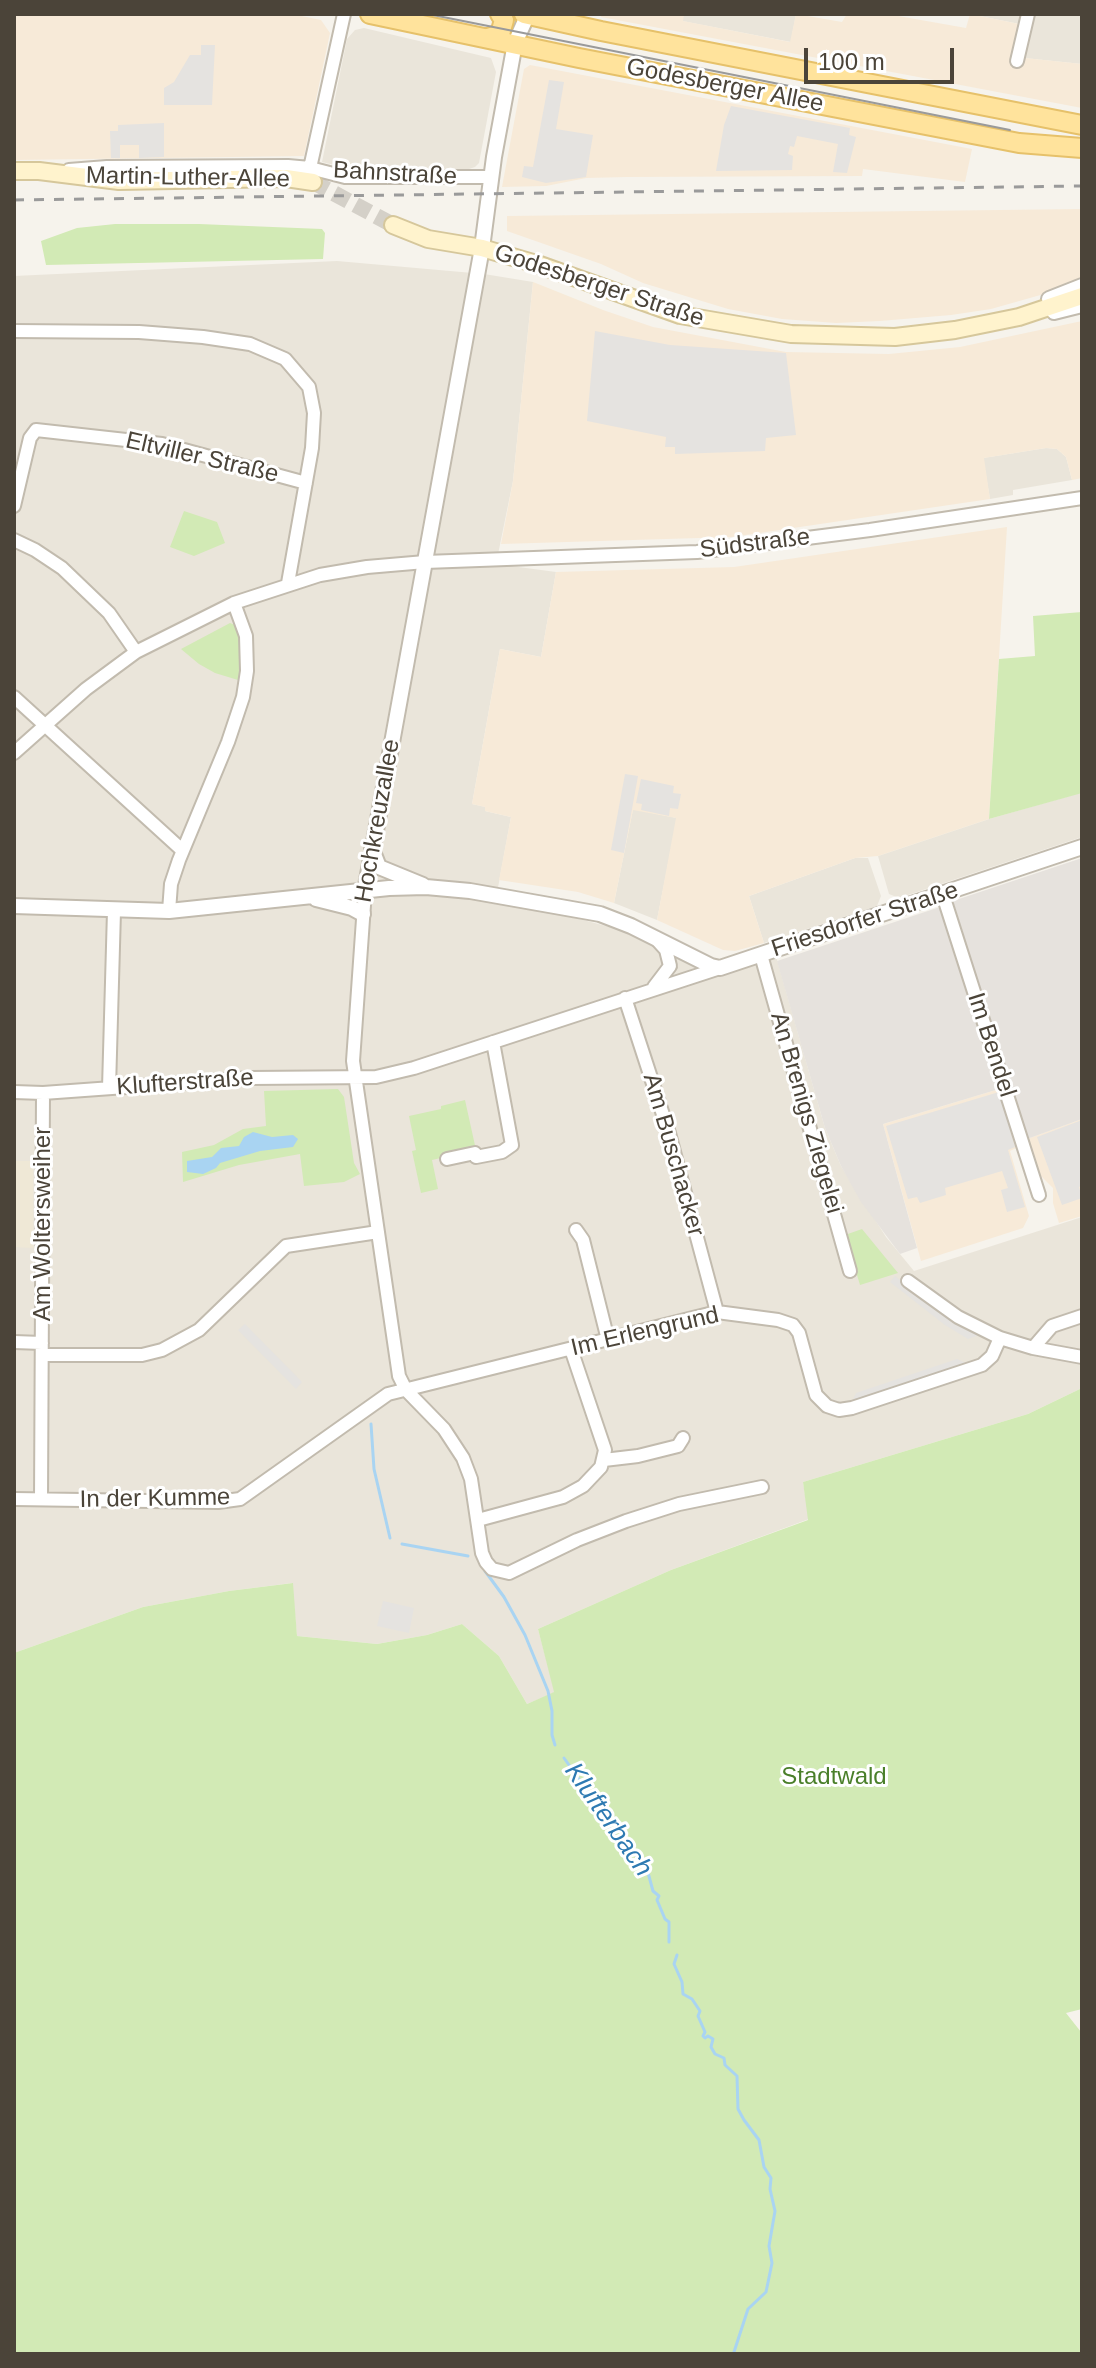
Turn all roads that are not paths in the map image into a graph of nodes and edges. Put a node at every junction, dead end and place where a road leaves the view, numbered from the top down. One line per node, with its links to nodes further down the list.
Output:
1 (344, 14): 13 (street)
2 (370, 14): 7 (main road, Godesberger Allee)
3 (500, 14): 7 (main road)
4 (526, 14): 6 (main road, Godesberger Allee); 8 (street, Hochkreuzallee)
5 (1028, 14): 9 (street)
6 (561, 19): 10 (main road, Godesberger Allee)
7 (488, 38): 8 (main road, Godesberger Allee)
8 (515, 43): 11 (main road, Godesberger Allee); 14 (street, Hochkreuzallee)
9 (1017, 61)
10 (1082, 125)
11 (1082, 148)
12 (14, 171): 13 (main road, Martin-Luther-Allee)
13 (312, 175): 14 (street, Bahnstraße)
14 (492, 177): 16 (street, Hochkreuzallee)
15 (393, 225): 16 (main road)
16 (482, 248): 21 (main road, Godesberger Straße); 27 (street, Hochkreuzallee)
17 (1082, 286): 21 (street, Godesberger Straße)
18 (1082, 296): 20 (main road, Godesberger Straße)
19 (1082, 305): 20 (street, Godesberger Straße)
20 (1019, 317): 21 (main road, Godesberger Straße)
21 (955, 330)
22 (14, 331): 23 (street)
23 (306, 483): 25 (street, Eltviller Straße); 28 (street)
24 (1082, 498): 27 (street, Südstraße)
25 (14, 506)
26 (14, 540): 30 (street)
27 (425, 562): 28 (street, Südstraße); 35 (street, Hochkreuzallee)
28 (288, 583): 29 (street, Südstraße)
29 (234, 603): 30 (street, Südstraße); 36 (street)
30 (136, 652): 32 (street, Südstraße)
31 (14, 697): 32 (street)
32 (44, 725): 33 (street, Südstraße); 36 (street)
33 (14, 753)
34 (1082, 847): 39 (street, Friesdorfer Straße)
35 (372, 849): 37 (street); 38 (street, Hochkreuzallee)
36 (182, 850): 43 (street)
37 (426, 887): 38 (street); 45 (street)
38 (365, 891): 40 (street); 44 (street, Hochkreuzallee)
39 (943, 895): 46 (street, Friesdorfer Straße); 56 (street, Im Bendel)
40 (308, 897): 43 (street); 44 (street)
41 (14, 906): 42 (street)
42 (114, 911): 43 (street); 52 (street)
43 (169, 911)
44 (363, 914): 51 (street, Hochkreuzallee)
45 (656, 938): 47 (street); 48 (street)
46 (761, 955): 47 (street, Friesdorfer Straße); 59 (street, An Brenigs Ziegelei)
47 (720, 968): 48 (street, Friesdorfer Straße)
48 (648, 992): 49 (street, Friesdorfer Straße)
49 (625, 998): 50 (street, Friesdorfer Straße); 61 (street, Am Buschacker)
50 (493, 1042): 51 (street, Friesdorfer Straße); 55 (street)
51 (356, 1077): 52 (street, Klufterstraße); 58 (street, Hochkreuzallee)
52 (109, 1088): 54 (street, Klufterstraße)
53 (14, 1092): 54 (street, Klufterstraße)
54 (43, 1093): 67 (street, Am Woltersweiher)
55 (447, 1159)
56 (1039, 1195)
57 (576, 1230): 64 (street)
58 (378, 1232): 67 (street, Am Woltersweiher); 70 (street, Hochkreuzallee)
59 (850, 1271)
60 (908, 1281): 63 (street)
61 (717, 1312): 63 (street, Im Erlengrund); 64 (street, Im Erlengrund)
62 (1082, 1316): 66 (street)
63 (1000, 1338): 66 (street)
64 (608, 1340): 68 (street, Im Erlengrund)
65 (14, 1342): 67 (street)
66 (1033, 1348): 69 (street)
67 (42, 1349): 75 (street, Am Woltersweiher)
68 (571, 1349): 70 (street, Im Erlengrund); 72 (street)
69 (1082, 1357)
70 (406, 1390): 75 (street, In der Kumme); 76 (street, Hochkreuzallee)
71 (683, 1438): 72 (street)
72 (604, 1460): 76 (street)
73 (762, 1487): 76 (street, Hochkreuzallee)
74 (14, 1499): 75 (street, In der Kumme)
75 (41, 1499)
76 (478, 1520)

